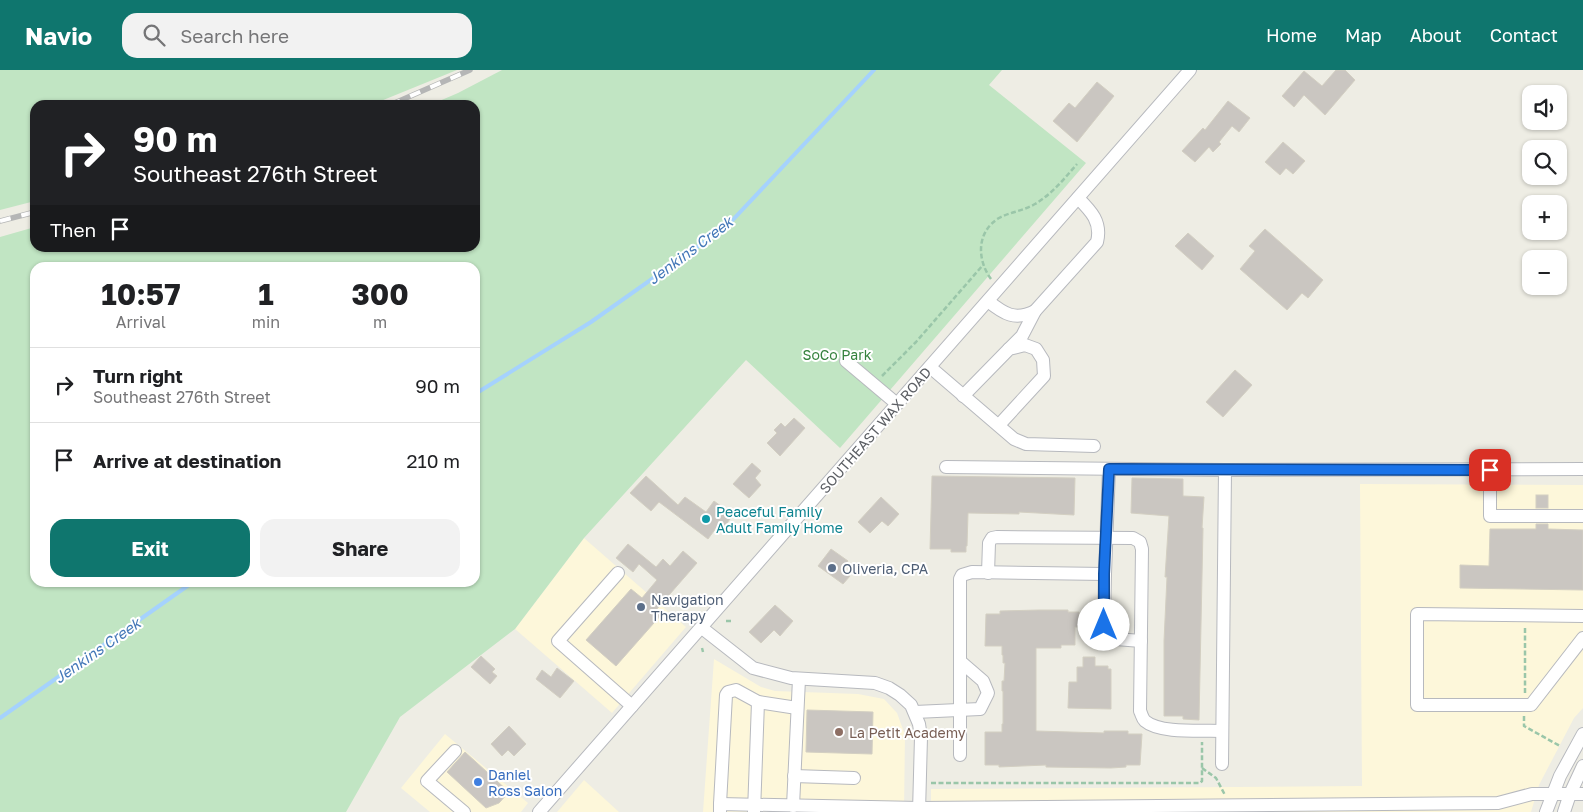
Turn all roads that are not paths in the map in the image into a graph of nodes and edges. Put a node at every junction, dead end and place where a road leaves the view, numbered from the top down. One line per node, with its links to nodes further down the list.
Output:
1 (1186, 71): 2 (street, SOUTHEAST WAX ROAD)
2 (1078, 198): 3 (street, SOUTHEAST WAX ROAD); 4 (street)
3 (988, 301): 4 (street); 7 (street, SOUTHEAST WAX ROAD)
4 (1035, 310): 5 (street)
5 (1009, 349): 8 (street); 10 (street)
6 (846, 361): 9 (street)
7 (930, 367): 8 (street); 9 (street, SOUTHEAST WAX ROAD)
8 (963, 396): 10 (street)
9 (897, 404): 23 (street, SOUTHEAST WAX ROAD)
10 (999, 425): 11 (street)
11 (1094, 446)
12 (946, 467): 13 (street)
13 (1109, 469): 15 (street); 18 (street)
14 (1583, 469): 16 (street)
15 (1225, 470): 16 (street); 33 (street)
16 (1490, 470): 17 (street)
17 (1583, 516)
18 (1106, 537): 20 (street); 21 (street); 25 (street)
19 (618, 573): 29 (street)
20 (988, 573): 21 (street); 26 (street)
21 (1104, 574): 25 (street)
22 (1583, 616): 24 (street)
23 (702, 628): 27 (street); 29 (street, SOUTHEAST WAX ROAD)
24 (1583, 638)
25 (1141, 641): 33 (street)
26 (961, 662): 32 (street); 32 (street)
27 (799, 679): 30 (street); 31 (street)
28 (758, 702): 30 (street); 45 (street); 46 (street)
29 (632, 706): 50 (street, SOUTHEAST WAX ROAD)
30 (797, 708): 39 (street)
31 (913, 708): 32 (street); 51 (street)
32 (960, 710): 36 (street)
33 (1222, 731): 37 (street)
34 (1583, 734): 41 (street)
35 (455, 751): 53 (street)
36 (960, 755)
37 (1222, 764)
38 (1583, 766): 42 (street)
39 (794, 776): 40 (street); 44 (street)
40 (854, 778)
41 (1553, 794): 42 (street); 49 (street); 54 (street)
42 (1570, 794): 43 (street); 55 (street)
43 (1583, 794)
44 (793, 806): 46 (street); 51 (street)
45 (720, 808): 46 (street)
46 (754, 808)
47 (1090, 809): 48 (street); 52 (street)
48 (1126, 809): 49 (street)
49 (1161, 809)
50 (543, 810)
51 (919, 810): 52 (street)
52 (954, 810)
53 (464, 812)
54 (1546, 812)
55 (1564, 812)

